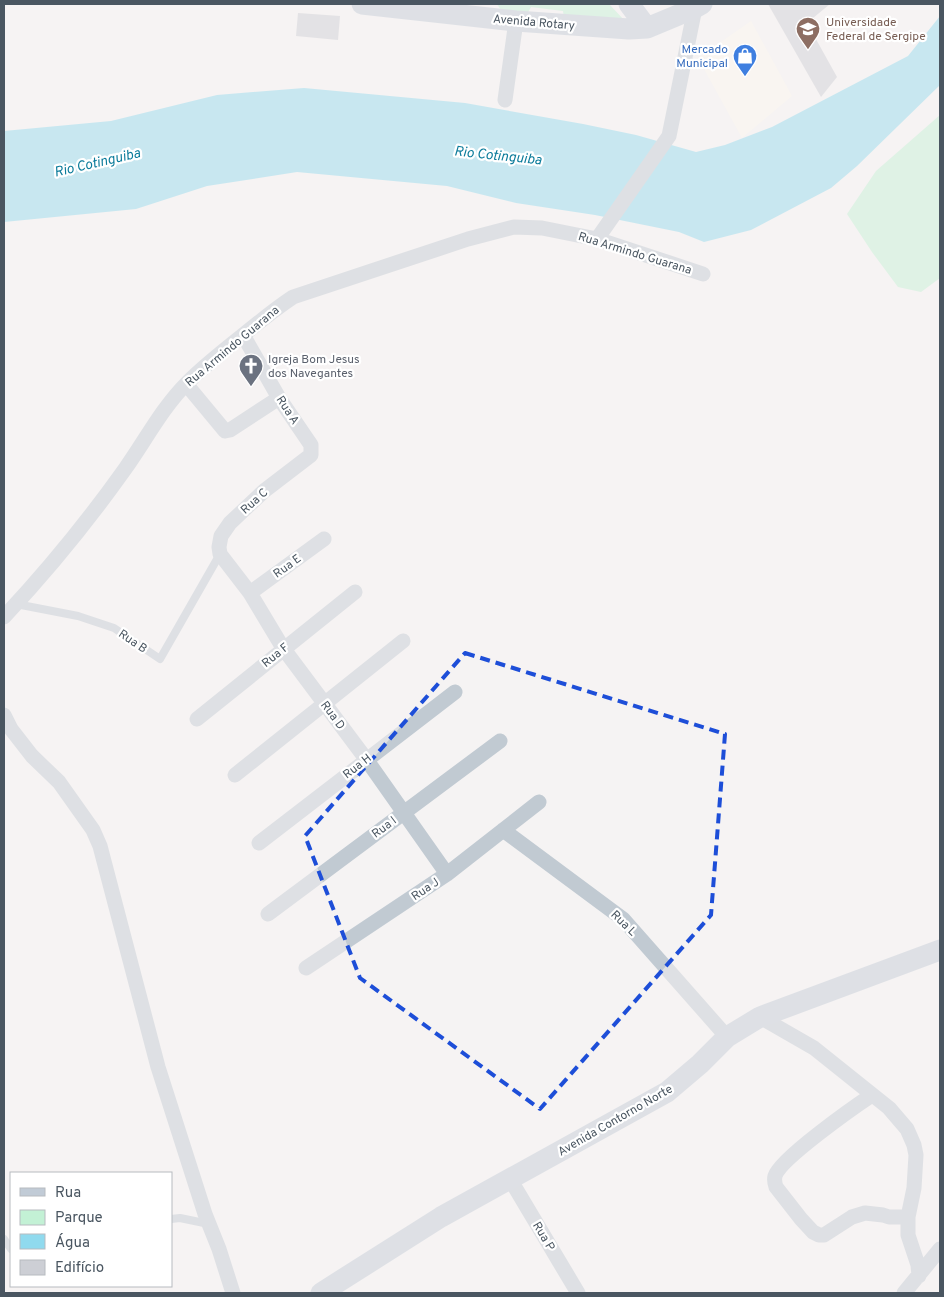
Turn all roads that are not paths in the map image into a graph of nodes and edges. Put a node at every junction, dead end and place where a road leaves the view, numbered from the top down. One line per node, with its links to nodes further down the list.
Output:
1 (375, 4): 4 (street, Avenida Rotary)
2 (629, 4): 5 (street)
3 (699, 6): 5 (street, Avenida Rotary); 7 (street)
4 (516, 21): 5 (street, Avenida Rotary); 6 (street)
5 (647, 28)
6 (506, 100)
7 (597, 239): 8 (street, Rua Armindo Guarana); 9 (street, Rua Armindo Guarana)
8 (703, 274)
9 (243, 335): 10 (street, Rua Armindo Guarana); 11 (street, Rua A)
10 (186, 384): 11 (street); 17 (street, Rua Armindo Guarana)
11 (279, 398): 12 (street, Rua A)
12 (308, 459): 14 (street, Rua C)
13 (324, 539): 16 (street, Rua E)
14 (220, 554): 16 (street, Rua D); 17 (lane, Rua B)
15 (355, 592): 20 (street, Rua F)
16 (250, 593): 20 (street, Rua D)
17 (16, 604): 18 (street, Rua Armindo Guarana)
18 (4, 616)
19 (403, 641): 22 (street)
20 (283, 648): 22 (street, Rua D); 24 (street, Rua F)
21 (455, 692): 27 (street, Rua H)
22 (324, 703): 27 (street, Rua D); 28 (street)
23 (4, 715): 25 (street)
24 (197, 719)
25 (8, 729): 43 (street)
26 (500, 741): 30 (street, Rua I)
27 (366, 759): 30 (street, Rua D); 32 (street, Rua H)
28 (234, 775)
29 (539, 802): 31 (street, Rua J)
30 (404, 812): 33 (street, Rua D); 34 (street, Rua I)
31 (503, 830): 33 (street, Rua J); 38 (street, Rua L)
32 (259, 843)
33 (447, 874): 36 (street, Rua J)
34 (268, 914)
35 (940, 950): 37 (street, Avenida Contorno Norte)
36 (306, 968)
37 (760, 1017): 38 (street, Avenida Contorno Norte); 39 (street)
38 (727, 1037): 40 (street, Avenida Contorno Norte)
39 (872, 1095): 41 (street); 41 (street)
40 (510, 1180): 47 (street, Avenida Contorno Norte); 48 (street, Rua P)
41 (908, 1217): 45 (street)
42 (172, 1219): 43 (lane)
43 (209, 1224): 46 (street)
44 (940, 1249): 45 (street)
45 (919, 1276): 49 (street)
46 (233, 1293)
47 (321, 1293)
48 (578, 1293)
49 (904, 1293)

